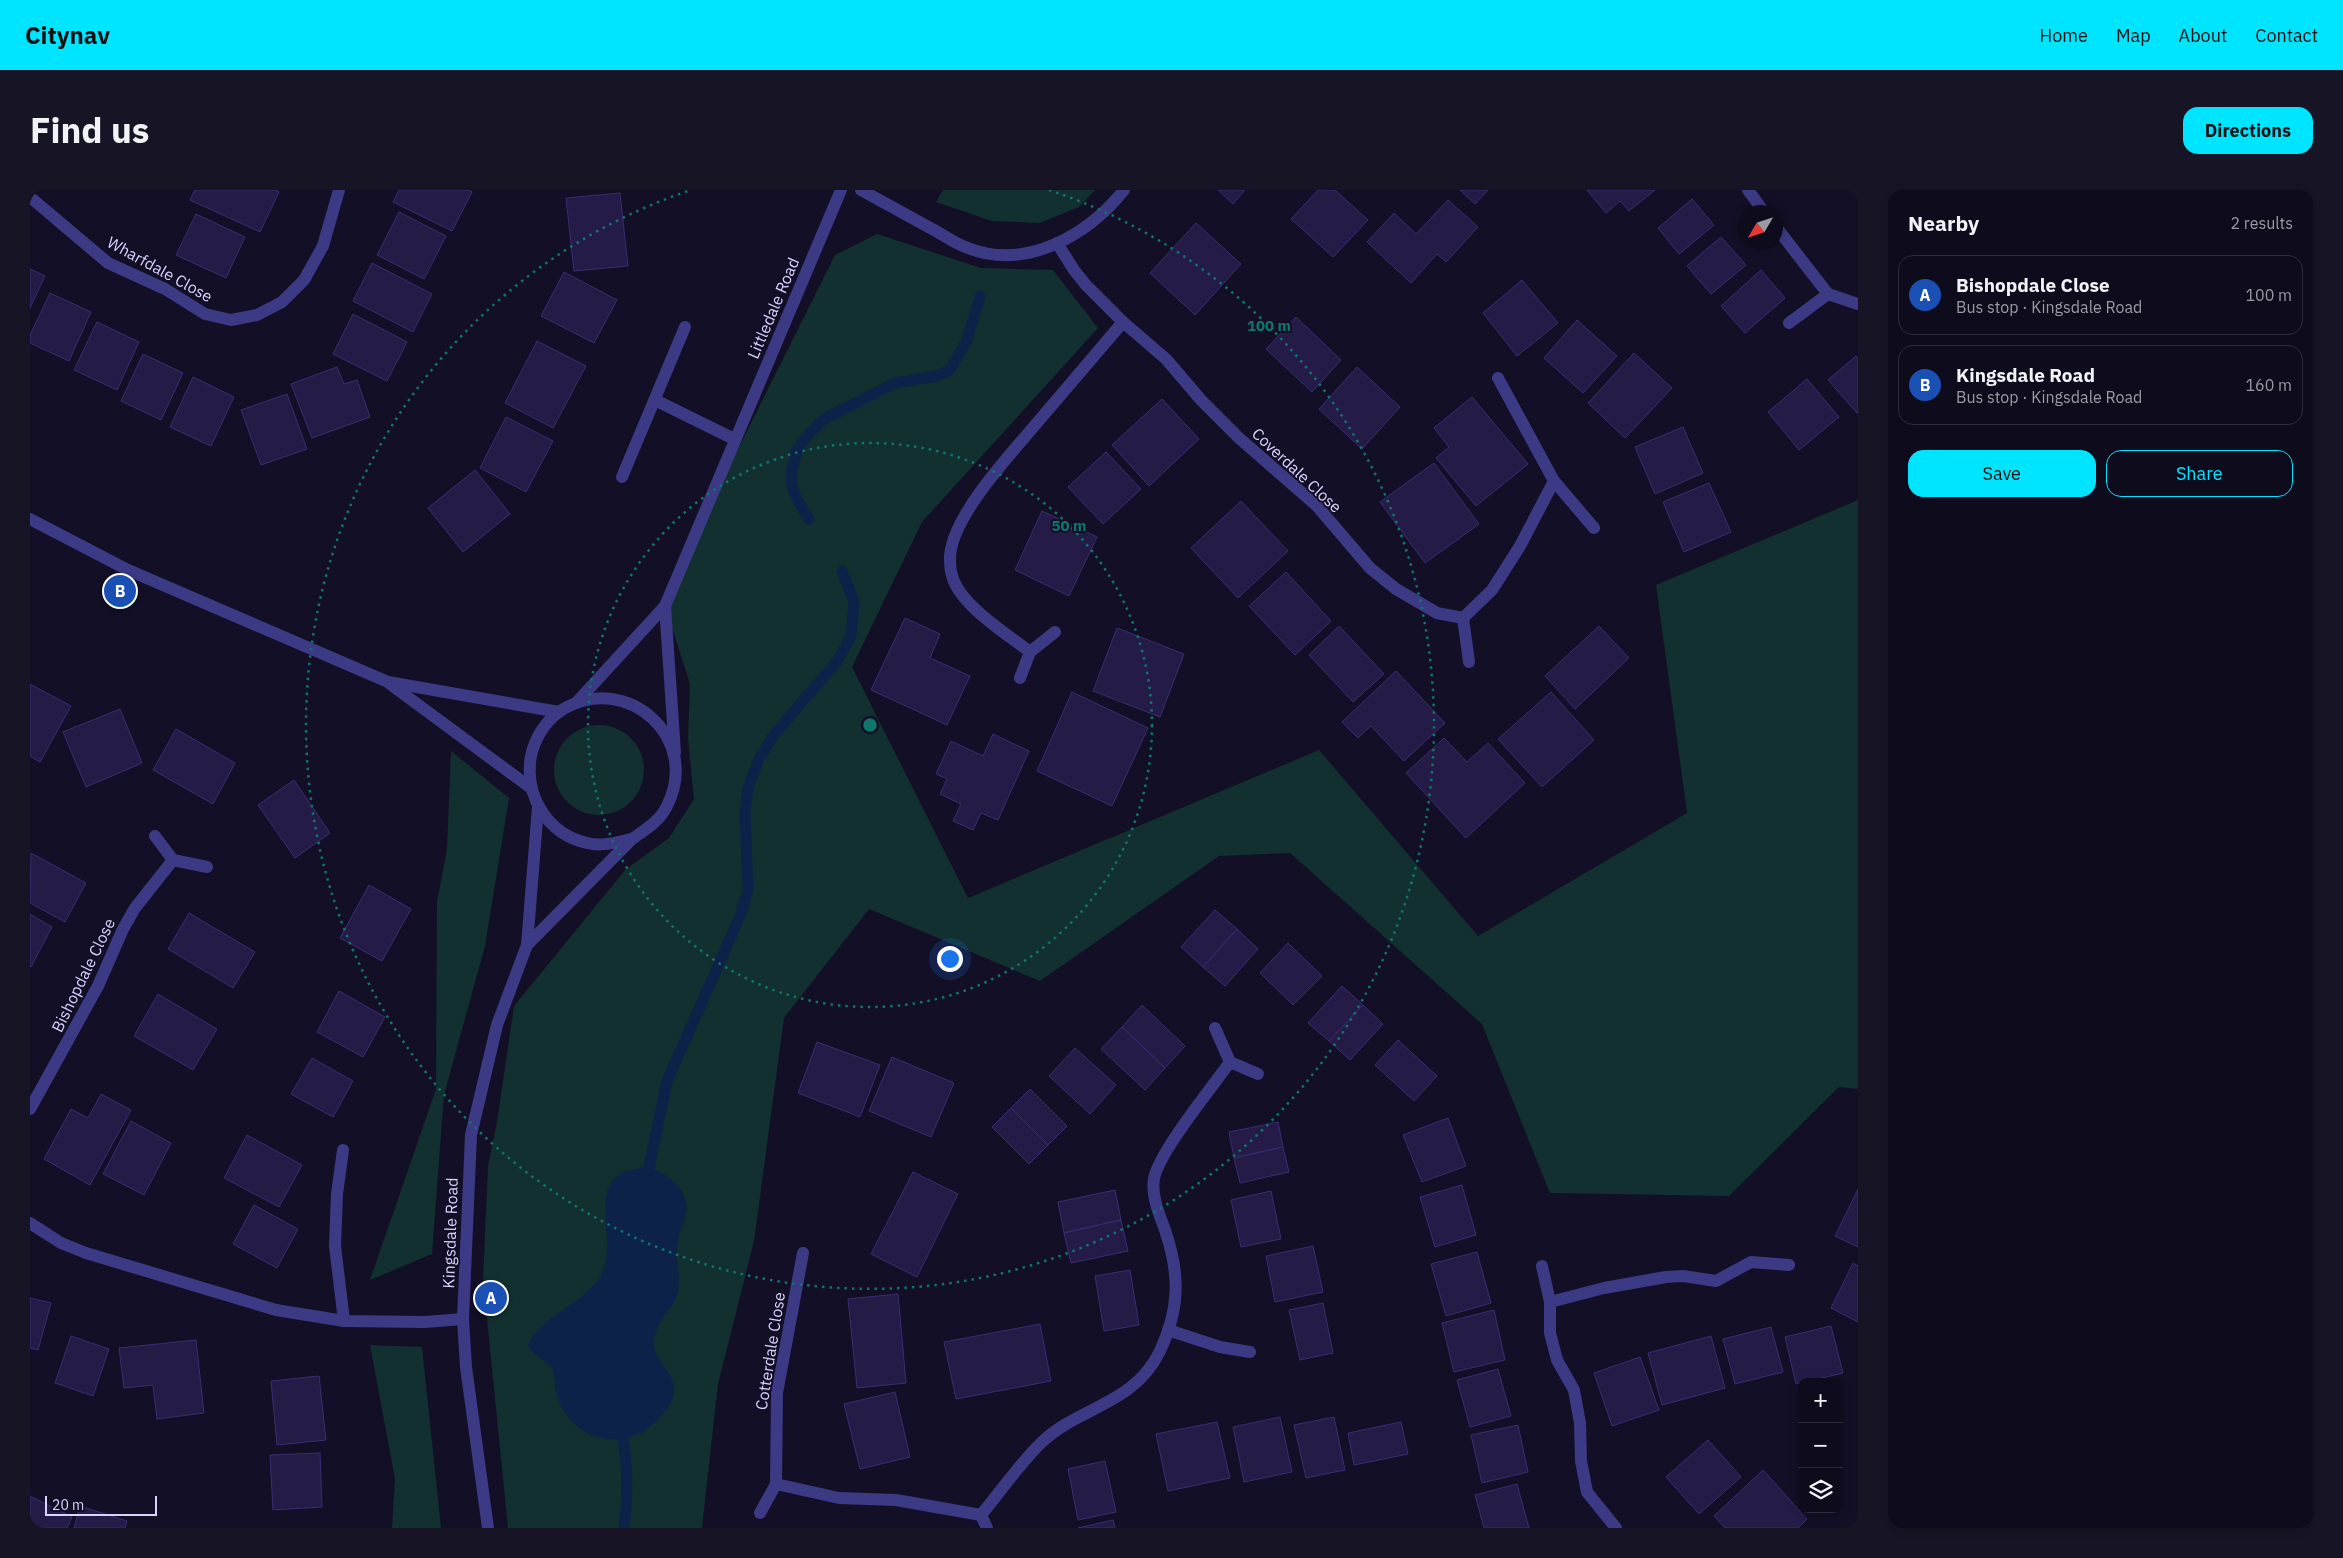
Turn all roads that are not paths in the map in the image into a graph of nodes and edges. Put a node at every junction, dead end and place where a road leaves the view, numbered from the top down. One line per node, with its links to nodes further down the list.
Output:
1 (339, 190): 6 (street, Wharfdale Close)
2 (841, 190): 17 (street, Littledale Road)
3 (861, 190): 9 (street)
4 (1124, 190): 9 (street)
5 (1748, 190): 7 (street)
6 (30, 197)
7 (1759, 205)
8 (1783, 236): 10 (street)
9 (1057, 243): 12 (street, Coverdale Close)
10 (1828, 294): 11 (street); 13 (street)
11 (1858, 304)
12 (1123, 322): 23 (street, Coverdale Close); 25 (street)
13 (1789, 323)
14 (686, 327): 16 (street)
15 (1498, 378): 19 (street)
16 (655, 400): 17 (street); 18 (street)
17 (734, 440): 22 (street, Littledale Road)
18 (622, 477)
19 (1554, 481): 21 (street); 23 (street)
20 (30, 520): 28 (street)
21 (1594, 528)
22 (665, 606): 29 (street, Littledale Road); 31 (street, Littledale Road)
23 (1463, 618): 26 (street)
24 (1055, 632): 25 (street)
25 (1030, 652): 27 (street)
26 (1469, 662)
27 (1020, 678)
28 (388, 682): 30 (street); 32 (street)
29 (576, 703): 30 (street); 31 (street)
30 (559, 712): 32 (street)
31 (675, 758): 35 (street)
32 (531, 788): 33 (street)
33 (538, 807): 35 (street); 38 (street, Kingsdale Road)
34 (155, 836): 36 (street)
35 (632, 839): 38 (street, Kingsdale Road)
36 (173, 860): 37 (street); 42 (street, Bishopdale Close)
37 (207, 866)
38 (527, 945): 49 (street, Kingsdale Road)
39 (1215, 1028): 40 (street)
40 (1230, 1062): 41 (street); 51 (street)
41 (1258, 1074)
42 (30, 1109)
43 (343, 1150): 50 (street)
44 (30, 1223): 50 (street)
45 (803, 1253): 53 (street, Cotterdale Close)
46 (1789, 1265): 48 (street)
47 (1542, 1266): 48 (street)
48 (1550, 1302): 58 (street)
49 (463, 1319): 50 (street); 56 (street, Kingsdale Road)
50 (344, 1321)
51 (1168, 1330): 52 (street); 55 (street)
52 (1250, 1352)
53 (776, 1484): 54 (street, Cotterdale Close); 55 (street)
54 (760, 1513)
55 (981, 1515): 57 (street)
56 (488, 1528)
57 (987, 1528)
58 (1616, 1528)

